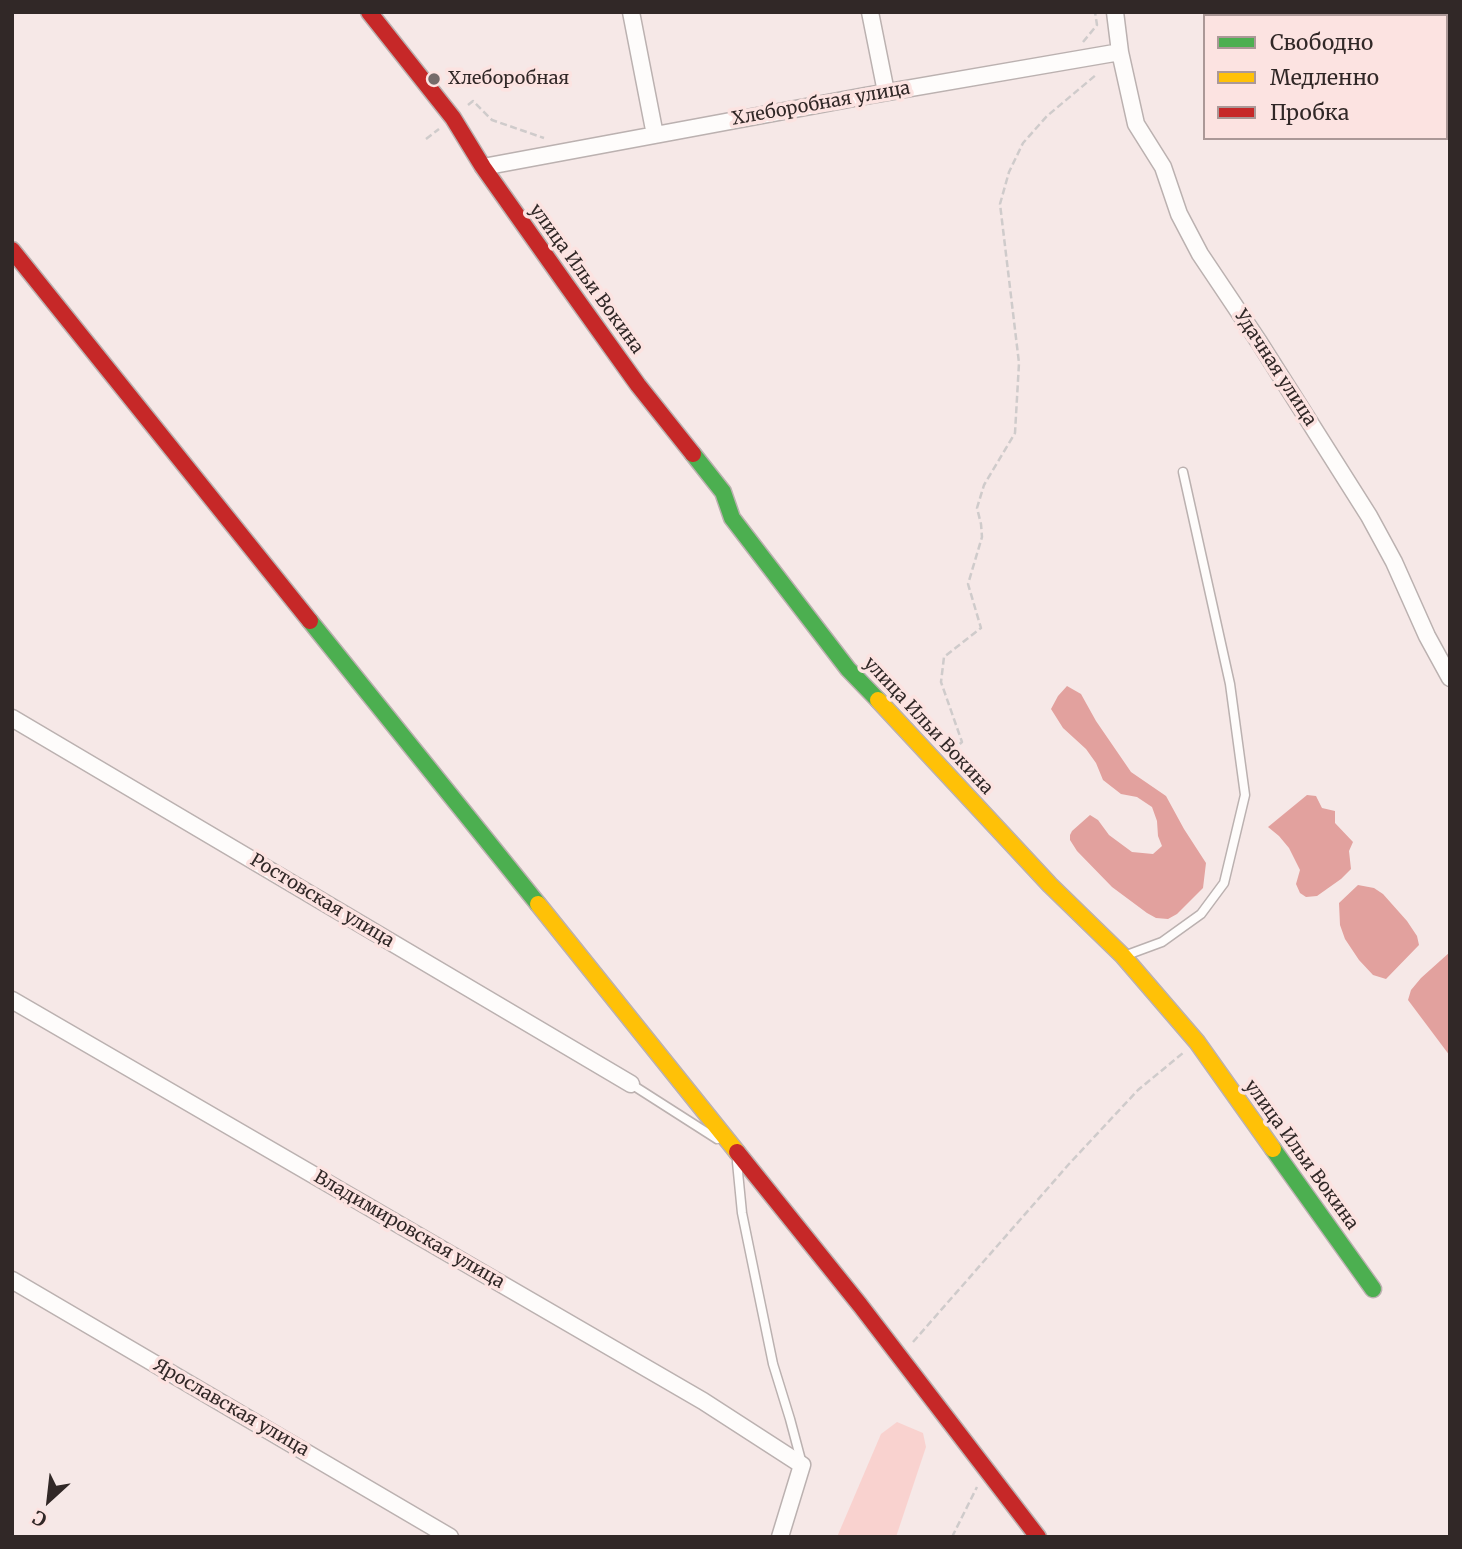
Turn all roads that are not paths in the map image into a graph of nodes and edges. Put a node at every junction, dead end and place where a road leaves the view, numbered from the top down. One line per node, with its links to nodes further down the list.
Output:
1 (369, 12): 8 (street, улица Ильи Вокина)
2 (631, 12): 7 (street)
3 (870, 12): 6 (street)
4 (1115, 12): 5 (street)
5 (1120, 52): 6 (street, Хлеборобная улица); 11 (street, Удачная улица)
6 (886, 92): 7 (street, Хлеборобная улица)
7 (655, 135): 8 (street, Хлеборобная улица)
8 (483, 167): 13 (street, улица Ильи Вокина)
9 (12, 250): 16 (street)
10 (1183, 472): 13 (lane)
11 (1450, 678)
12 (12, 718): 15 (street, Ростовская улица)
13 (1123, 956): 18 (street, улица Ильи Вокина)
14 (12, 1000): 19 (street, Владимировская улица)
15 (631, 1084): 16 (lane)
16 (736, 1151): 19 (lane); 22 (street)
17 (12, 1280): 20 (street, Ярославская улица)
18 (1373, 1289)
19 (802, 1465): 21 (street)
20 (450, 1537)
21 (780, 1537)
22 (1038, 1537)

